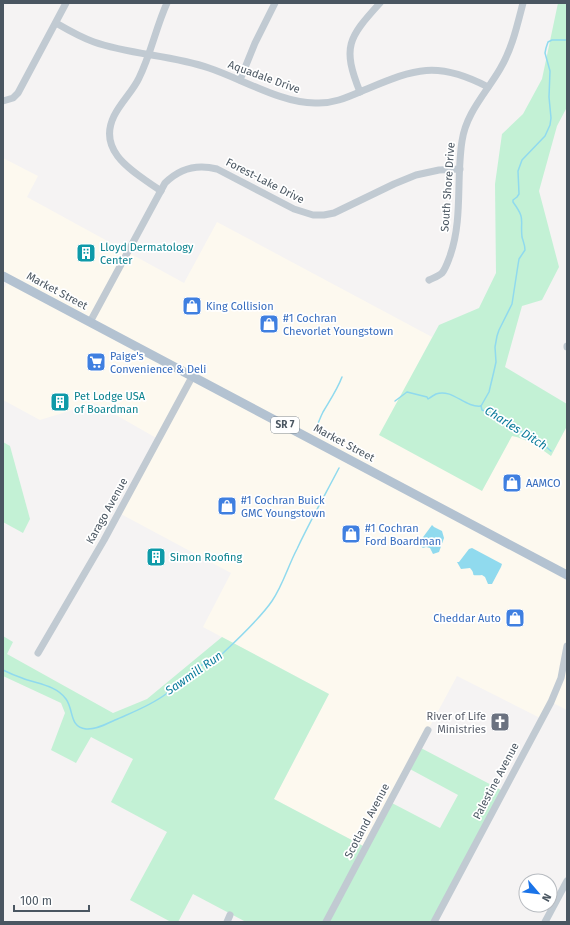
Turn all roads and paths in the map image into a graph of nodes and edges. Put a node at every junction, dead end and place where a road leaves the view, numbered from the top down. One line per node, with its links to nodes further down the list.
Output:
1 (66, 3): 6 (street)
2 (167, 3): 7 (street)
3 (275, 3): 8 (street)
4 (380, 3): 10 (street)
5 (523, 3): 9 (street, South Shore Drive)
6 (56, 23): 7 (street, Aquadale Drive); 11 (street)
7 (149, 54): 8 (street, Aquadale Drive); 13 (street)
8 (240, 80): 10 (street, Aquadale Drive)
9 (488, 87): 10 (street, Aquadale Drive); 12 (street, South Shore Drive)
10 (360, 92)
11 (3, 101)
12 (460, 169): 13 (street, Forest-Lake Drive); 15 (street, South Shore Drive)
13 (161, 191): 16 (street, Forest-Lake Drive)
14 (3, 276): 16 (main road, Market Street / SR 7)
15 (429, 280)
16 (90, 322): 17 (main road, Market Street / SR 7)
17 (192, 376): 18 (main road, Market Street / SR 7); 20 (street, Karago Avenue)
18 (567, 575)
19 (567, 646): 26 (street, Palestine Avenue)
20 (38, 653)
21 (428, 730): 25 (street, Scotland Avenue)
22 (567, 881): 27 (street)
23 (230, 915): 24 (street)
24 (227, 922)
25 (326, 922)
26 (434, 922)
27 (545, 922)

